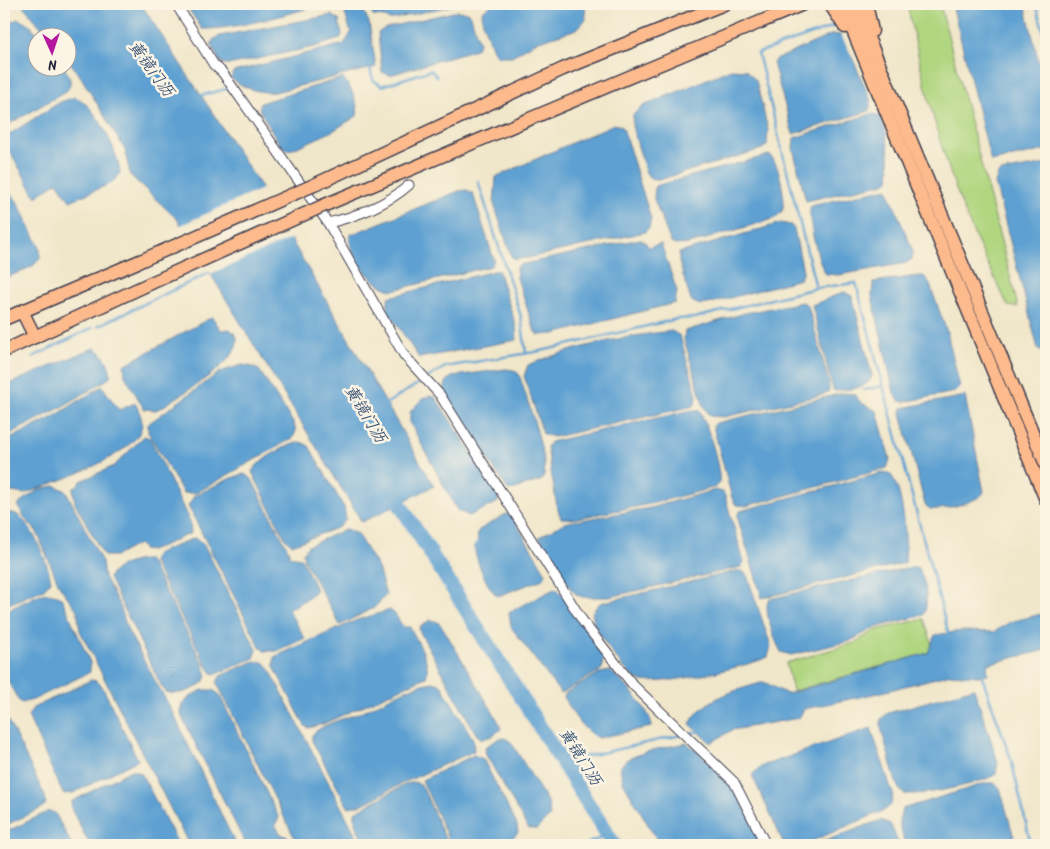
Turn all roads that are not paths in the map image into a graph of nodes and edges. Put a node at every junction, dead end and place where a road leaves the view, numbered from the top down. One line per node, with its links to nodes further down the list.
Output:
1 (176, 4): 12 (street)
2 (724, 4): 13 (highway, bridge)
3 (803, 4): 15 (highway, bridge)
4 (830, 4): 8 (highway)
5 (842, 4): 8 (highway)
6 (854, 4): 9 (highway)
7 (866, 4): 9 (highway)
8 (865, 62): 10 (highway)
9 (882, 70): 10 (highway)
10 (918, 174): 17 (highway); 18 (highway)
11 (409, 185): 12 (street)
12 (328, 223): 19 (street)
13 (22, 311): 14 (highway); 15 (highway)
14 (4, 319)
15 (35, 337): 16 (highway)
16 (4, 351)
17 (1046, 465)
18 (1046, 500)
19 (766, 845)

